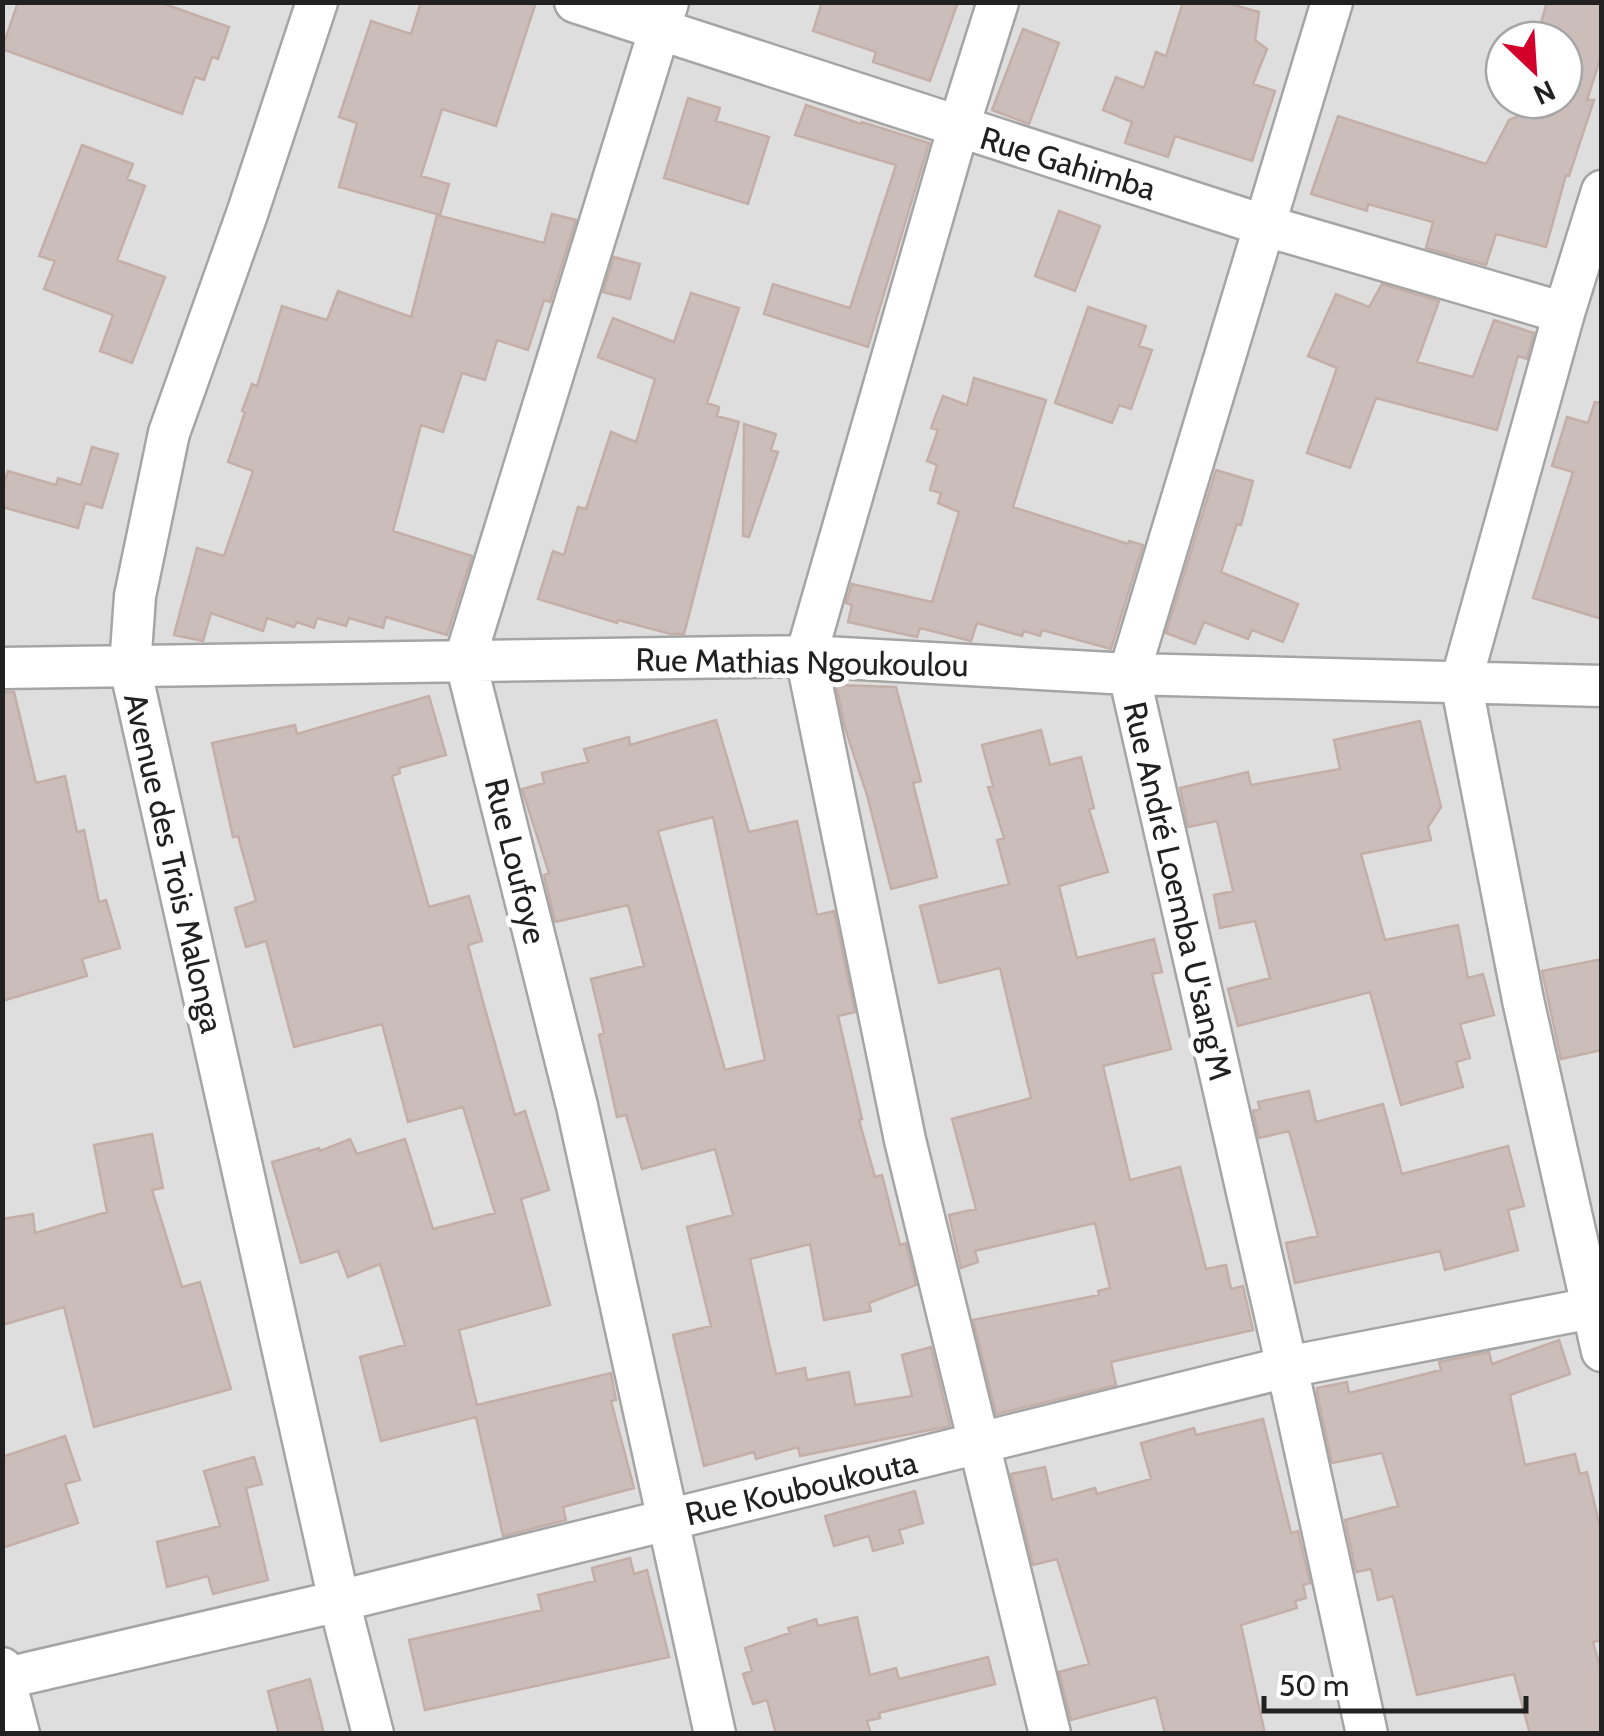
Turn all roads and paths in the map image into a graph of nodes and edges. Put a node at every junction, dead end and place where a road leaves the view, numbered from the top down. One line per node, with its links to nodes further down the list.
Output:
1 (318, 2): 13 (street, Avenue des Trois Malonga)
2 (575, 2): 5 (street, Rue Gahimba)
3 (998, 2): 6 (street)
4 (1332, 2): 8 (street, Rue André Loemba U'sang'M)
5 (663, 16): 6 (street, Rue Gahimba); 11 (street)
6 (958, 129): 8 (street, Rue Gahimba); 10 (street)
7 (1602, 191): 9 (street)
8 (1263, 225): 9 (street, Rue Gahimba); 14 (street, Rue André Loemba U'sang'M)
9 (1564, 313): 15 (street)
10 (806, 656): 11 (street, Rue Mathias Ngoukoulou); 14 (street, Rue Mathias Ngoukoulou); 20 (street)
11 (465, 659): 13 (street, Rue Mathias Ngoukoulou); 21 (street, Rue Loufoye)
12 (2, 668): 13 (street, Rue Mathias Ngoukoulou)
13 (130, 668): 22 (street, Avenue des Trois Malonga)
14 (1128, 674): 15 (street, Rue Mathias Ngoukoulou); 19 (street, Rue André Loemba U'sang'M)
15 (1461, 682): 16 (street, Rue Mathias Ngoukoulou); 17 (street)
16 (1602, 686)
17 (1597, 1307): 18 (street); 19 (street, Rue Kouboukouta)
18 (1602, 1350)
19 (1288, 1367): 20 (street, Rue Kouboukouta); 28 (street, Rue André Loemba U'sang'M)
20 (982, 1444): 21 (street, Rue Kouboukouta); 27 (street)
21 (666, 1520): 22 (street, Rue Kouboukouta); 26 (street, Rue Loufoye)
22 (339, 1602): 23 (street, Rue Kouboukouta); 25 (street, Avenue des Trois Malonga)
23 (3, 1675): 24 (street)
24 (19, 1734)
25 (374, 1734)
26 (715, 1734)
27 (1050, 1734)
28 (1367, 1734)

